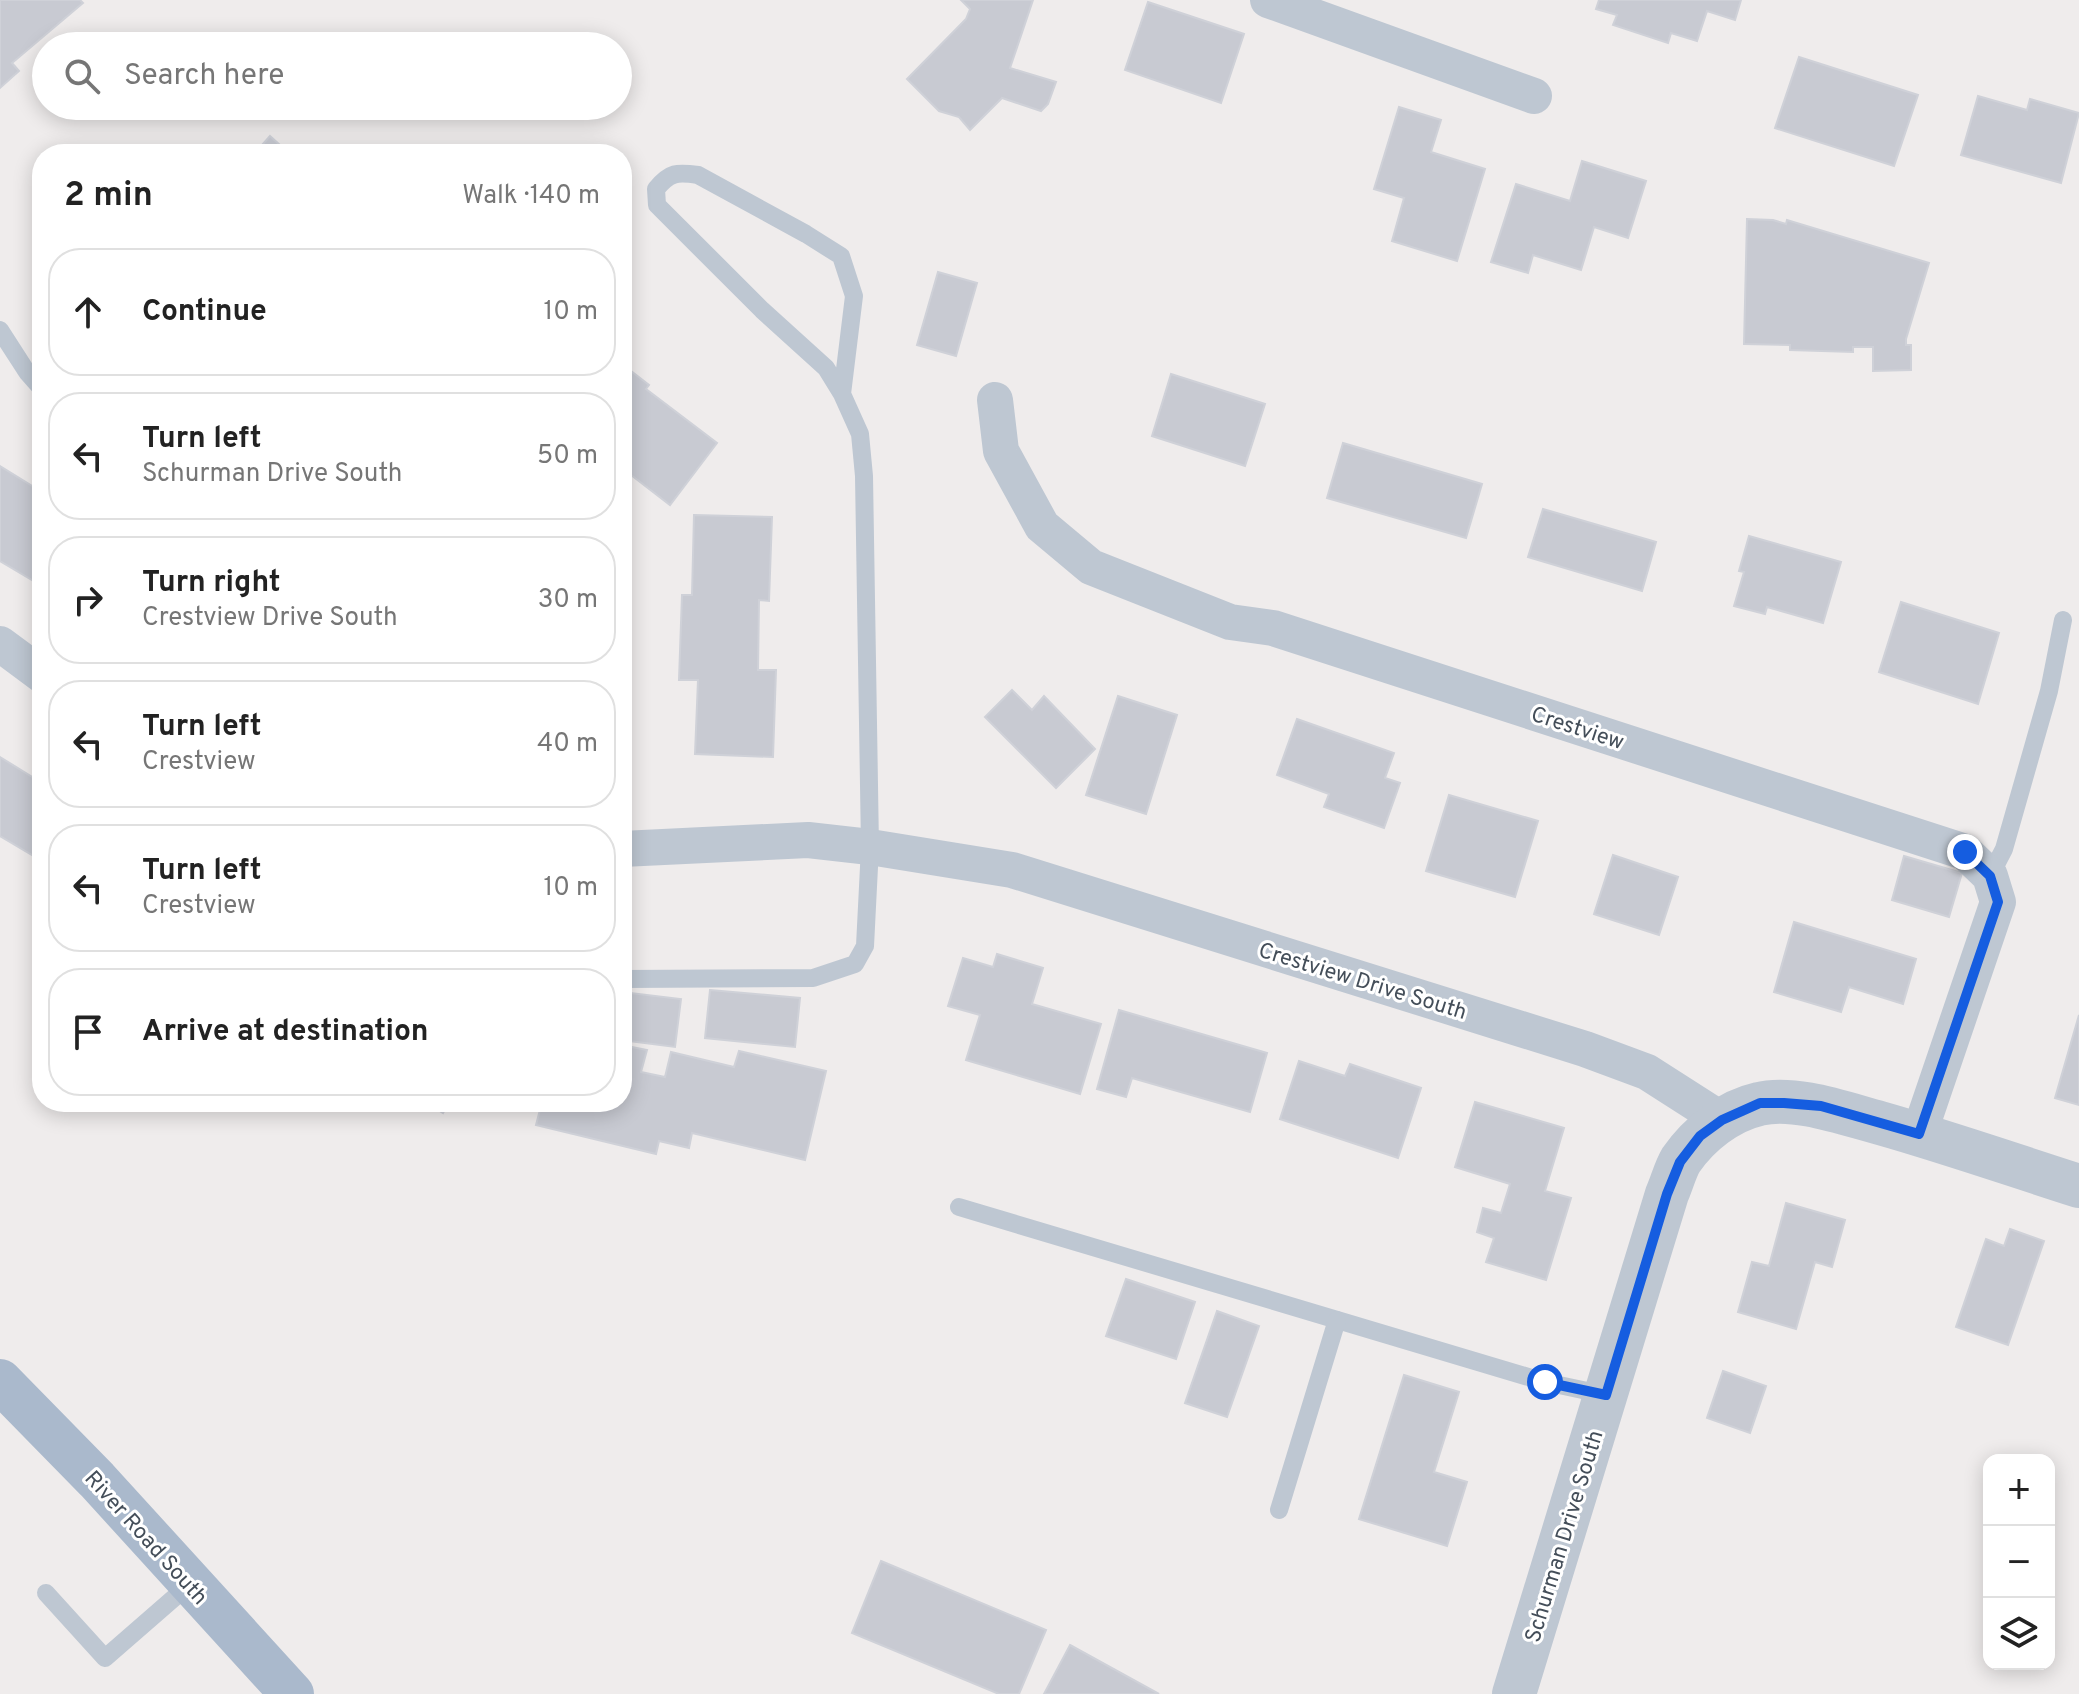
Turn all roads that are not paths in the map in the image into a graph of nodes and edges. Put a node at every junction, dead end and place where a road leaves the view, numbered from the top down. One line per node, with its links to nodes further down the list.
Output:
1 (1268, 0): 2 (street)
2 (1534, 96)
3 (0, 330): 4 (lane)
4 (32, 378)
5 (842, 394): 5 (lane); 10 (lane)
6 (995, 400): 12 (street, Crestview)
7 (2063, 620): 12 (lane)
8 (0, 644): 9 (street)
9 (32, 668)
10 (870, 847): 11 (street, Crestview Drive South); 13 (lane); 14 (street, Crestview Drive South)
11 (632, 849)
12 (1990, 876): 15 (street)
13 (632, 979)
14 (1722, 1120): 15 (street); 20 (street, Schurman Drive South)
15 (1919, 1134): 16 (street)
16 (2079, 1186)
17 (959, 1207): 18 (lane)
18 (1337, 1320): 20 (lane); 21 (lane)
19 (0, 1381): 22 (main road, River Road South)
20 (1606, 1395): 25 (street, Schurman Drive South)
21 (1279, 1510)
22 (190, 1584): 23 (lane); 24 (main road, River Road South)
23 (46, 1593)
24 (292, 1694)
25 (1514, 1694)

